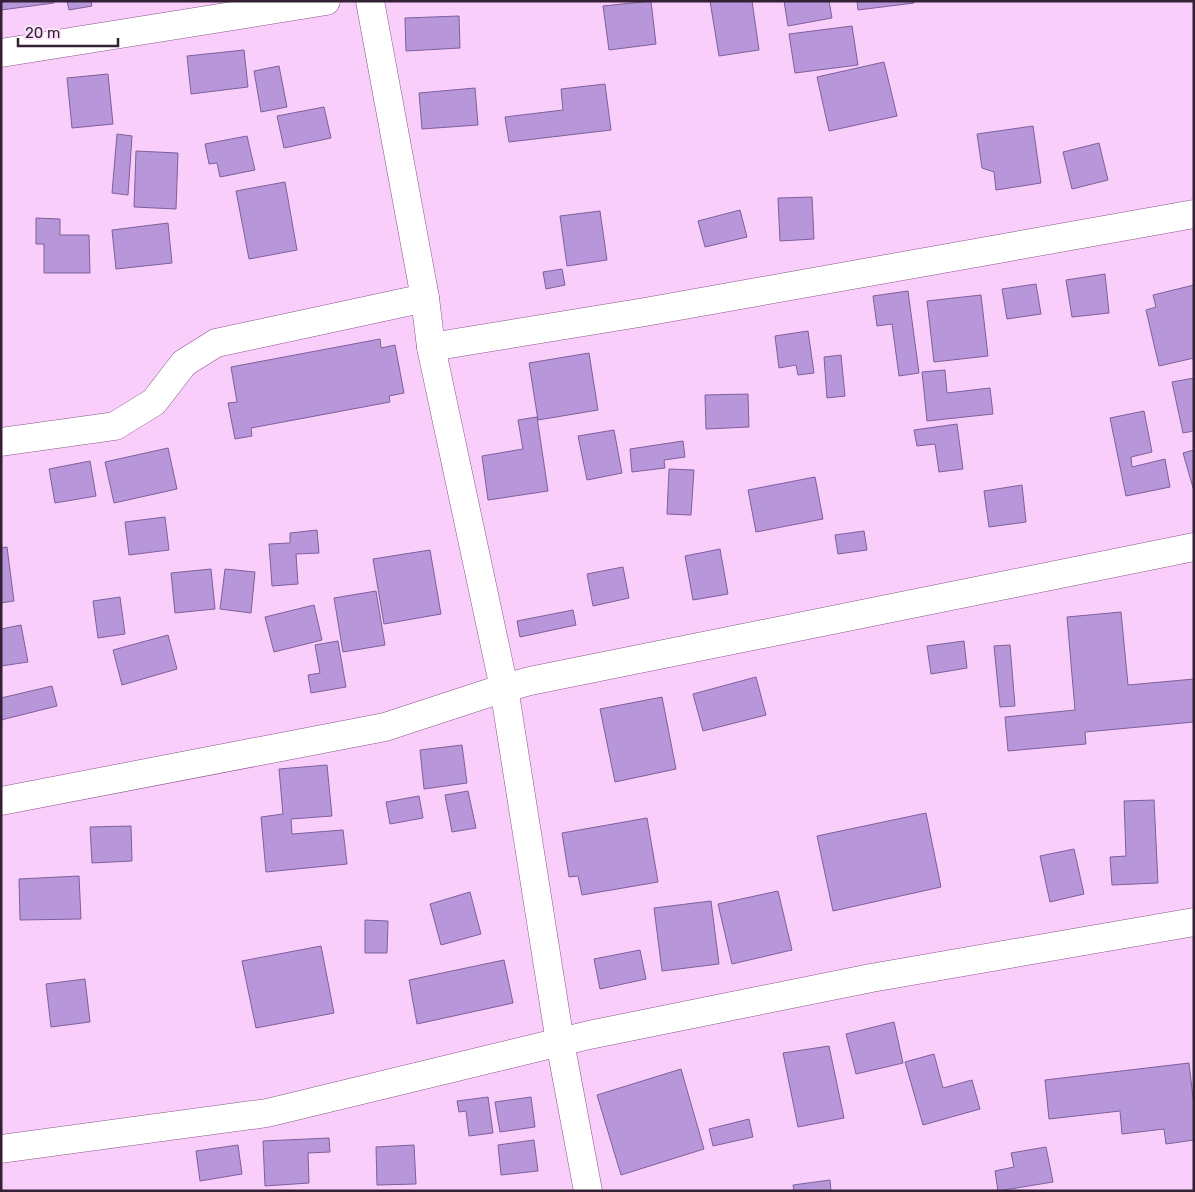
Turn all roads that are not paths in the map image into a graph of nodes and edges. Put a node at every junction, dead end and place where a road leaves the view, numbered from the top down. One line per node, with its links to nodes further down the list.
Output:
1 (326, 1): 3 (street)
2 (370, 1): 5 (street)
3 (1, 53)
4 (1194, 214): 6 (street)
5 (425, 298): 6 (street); 7 (street)
6 (431, 347): 9 (street)
7 (1, 442)
8 (1194, 547): 9 (street)
9 (504, 688): 10 (street); 12 (street)
10 (1, 801)
11 (1194, 922): 12 (street)
12 (560, 1042): 13 (street); 14 (street)
13 (1, 1149)
14 (588, 1191)

